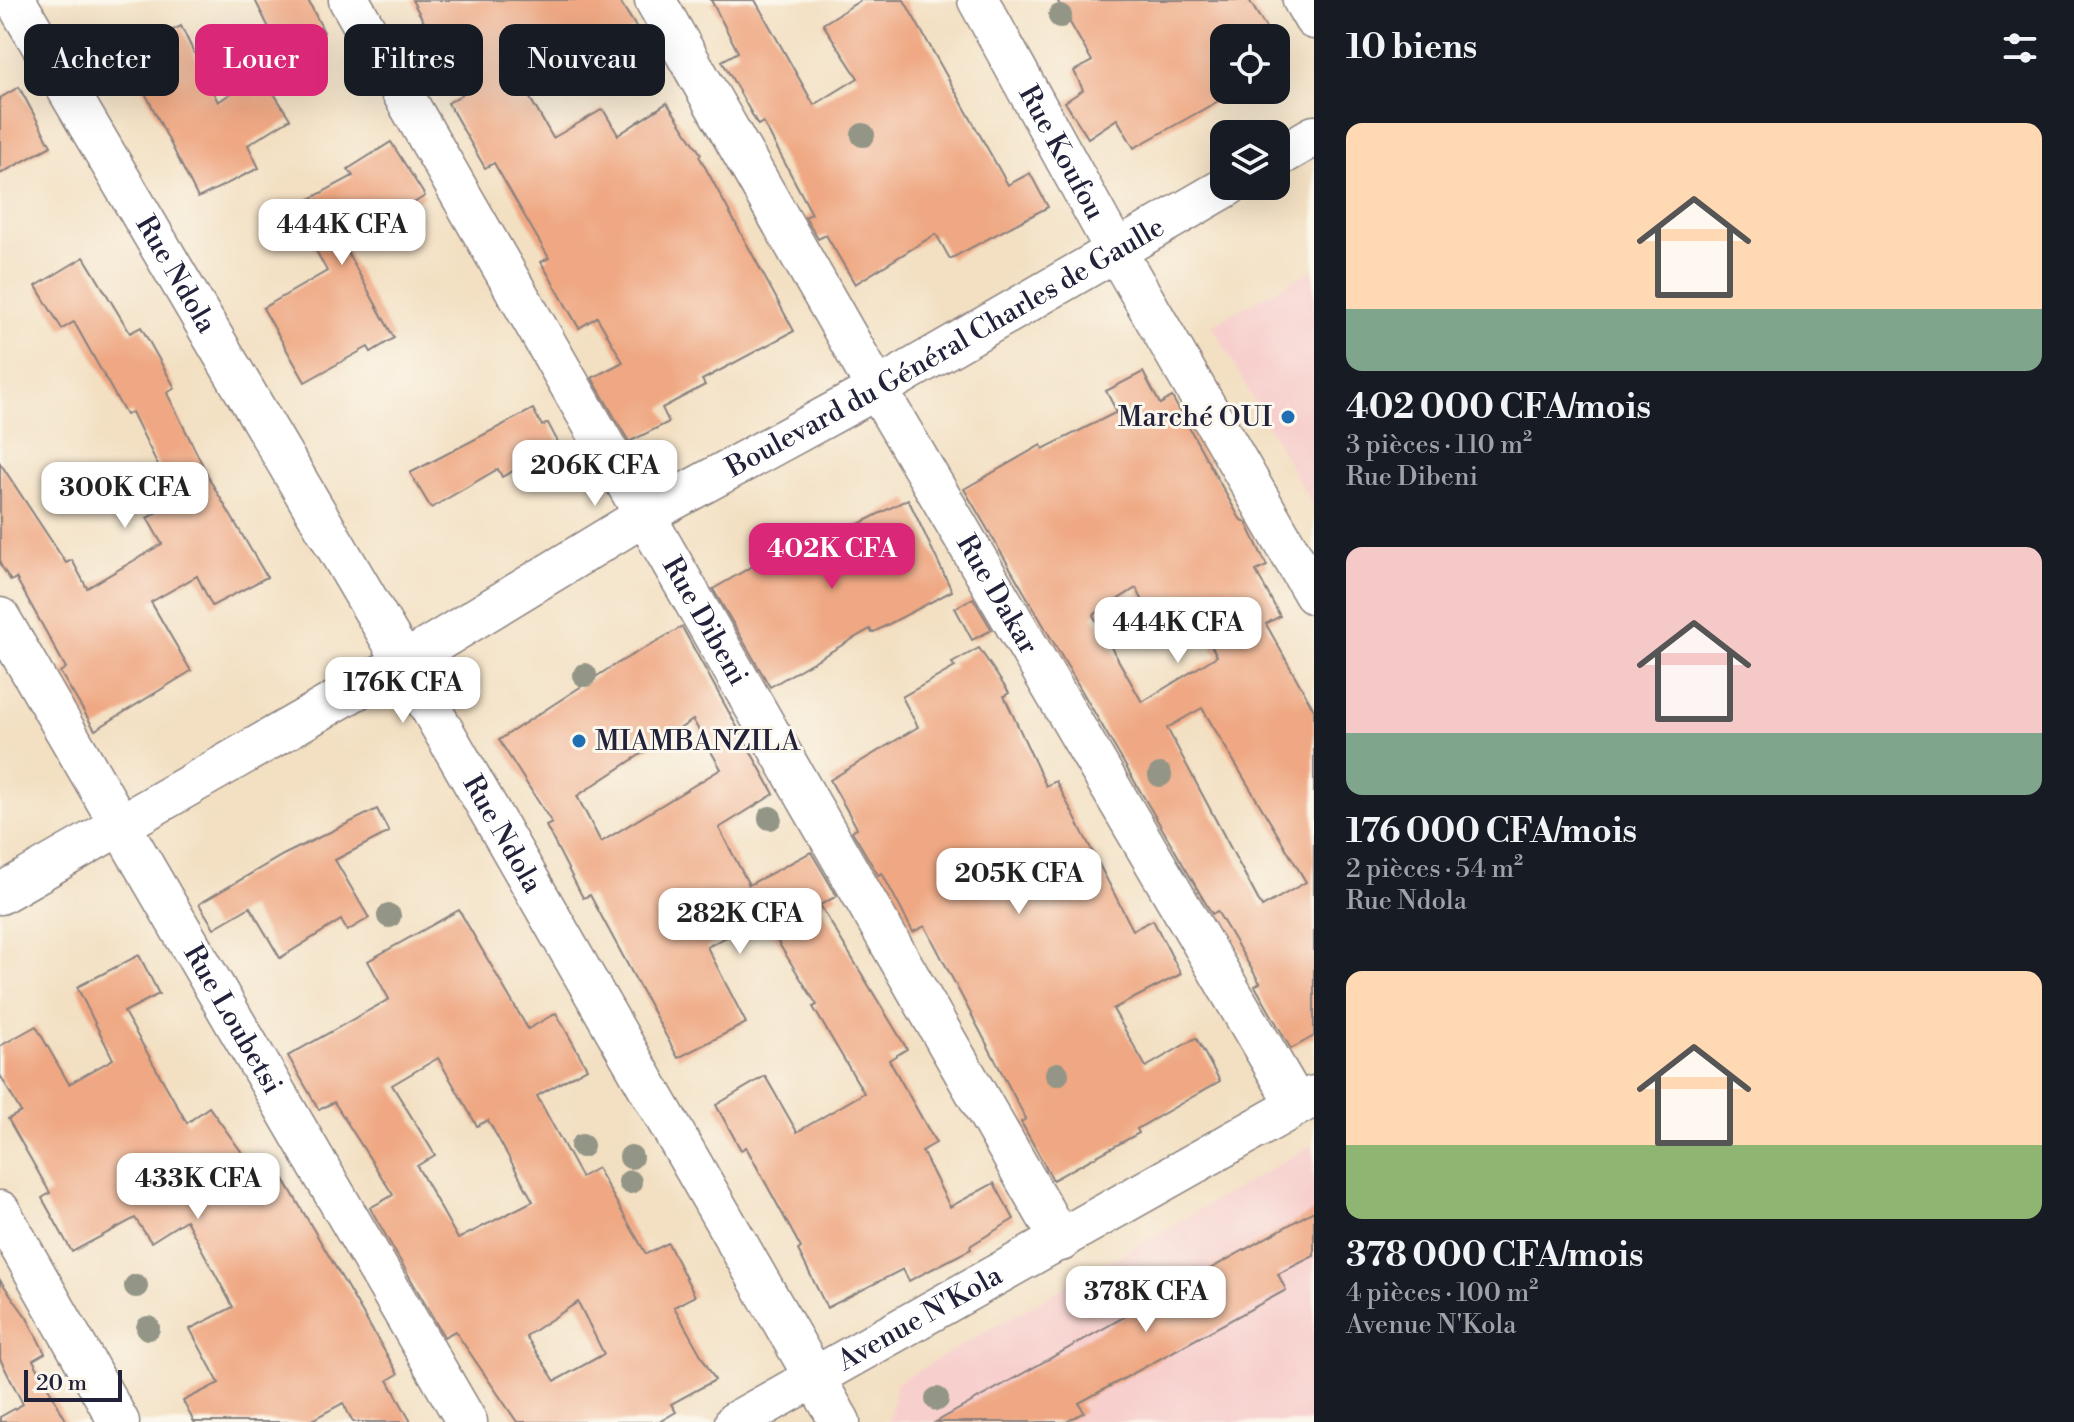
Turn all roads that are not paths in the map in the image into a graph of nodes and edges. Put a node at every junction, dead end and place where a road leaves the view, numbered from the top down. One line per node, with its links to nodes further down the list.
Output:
1 (15, 0): 15 (street, Rue Ndola)
2 (349, 0): 12 (street, Rue Dibeni)
3 (655, 0): 11 (street, Rue Dakar)
4 (978, 0): 10 (street, Rue Koufou)
5 (1303, 0): 6 (street)
6 (1314, 19)
7 (1314, 136): 8 (street)
8 (1290, 150)
9 (1210, 196): 10 (street, Boulevard du Général Charles de Gaulle)
10 (1116, 251): 11 (street, Boulevard du Général Charles de Gaulle); 13 (street, Rue Koufou)
11 (877, 389): 12 (street, Boulevard du Général Charles de Gaulle); 18 (street, Rue Dakar)
12 (647, 514): 15 (street, Boulevard du Général Charles de Gaulle); 20 (street, Rue Dibeni)
13 (1314, 594)
14 (0, 618): 16 (street, Rue Loubetsi)
15 (404, 662): 16 (street, Boulevard du Général Charles de Gaulle); 21 (street, Rue Ndola)
16 (118, 825): 17 (street, Boulevard du Général Charles de Gaulle); 23 (street, Rue Loubetsi)
17 (0, 894)
18 (1306, 1100): 20 (street, Avenue N'Kola)
19 (0, 1211): 22 (street)
20 (1061, 1241): 21 (street, Avenue N'Kola)
21 (815, 1378): 24 (street, Avenue N'Kola); 25 (street, Rue Ndola)
22 (119, 1422)
23 (467, 1422)
24 (735, 1422)
25 (840, 1422)

